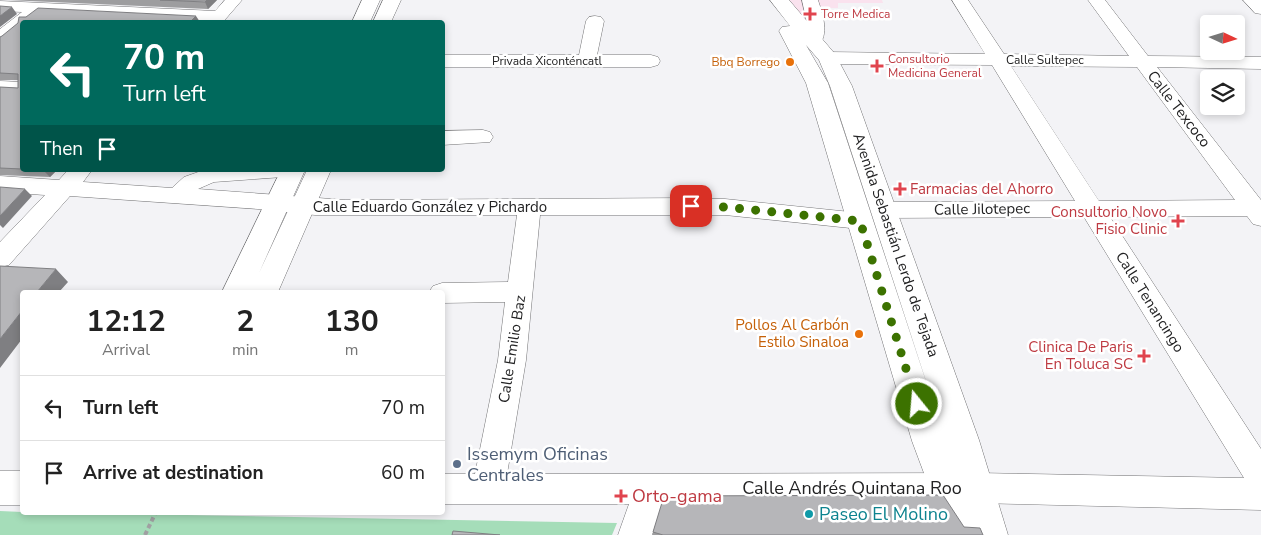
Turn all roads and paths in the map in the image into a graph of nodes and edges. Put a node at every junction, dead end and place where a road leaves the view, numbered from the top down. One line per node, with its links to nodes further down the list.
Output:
1 (234, 0): 13 (street)
2 (371, 0): 15 (main road)
3 (392, 0): 16 (main road)
4 (770, 0): 43 (main road, Avenida Sebastián Lerdo de Tejada)
5 (779, 0): 20 (main road, Avenida Sebastián Lerdo de Tejada)
6 (810, 0): 20 (street)
7 (960, 0): 21 (street, Calle Tenancingo)
8 (1096, 0): 25 (street, Calle Texcoco)
9 (1252, 0): 12 (street)
10 (0, 6): 11 (street)
11 (38, 8): 13 (street); 14 (street)
12 (1261, 9)
13 (217, 19)
14 (23, 20)
15 (362, 20)
16 (383, 20)
17 (595, 21): 23 (street)
18 (20, 22): 19 (street)
19 (0, 38)
20 (821, 49): 21 (street, Calle Sultepec); 43 (main road, Avenida Sebastián Lerdo de Tejada)
21 (999, 60): 25 (street, Calle Sultepec); 41 (street, Calle Tenancingo)
22 (445, 61): 23 (street, Privada Xiconténcatl)
23 (587, 61): 24 (street, Privada Xiconténcatl)
24 (651, 61)
25 (1142, 61): 26 (street, Calle Sultepec); 42 (street, Calle Texcoco)
26 (1261, 63)
27 (0, 87): 28 (street)
28 (20, 88)
29 (483, 137): 30 (street)
30 (445, 138)
31 (79, 172): 36 (street)
32 (255, 172): 37 (street)
33 (292, 172): 38 (main road)
34 (318, 172): 39 (main road)
35 (0, 184): 36 (street, Calle Eduardo González y Pichardo)
36 (64, 189): 37 (street, Calle Eduardo González y Pichardo); 44 (street)
37 (177, 196): 38 (street, Calle Eduardo González y Pichardo)
38 (278, 203): 39 (street, Calle Eduardo González y Pichardo); 45 (main road)
39 (304, 206): 40 (street, Calle Eduardo González y Pichardo); 46 (main road)
40 (529, 208): 43 (street, Calle Eduardo González y Pichardo); 47 (street, Calle Emilio Baz)
41 (1091, 208): 42 (street, Calle Jilotepec); 43 (street, Calle Jilotepec); 49 (street, Calle Tenancingo)
42 (1259, 211)
43 (871, 215): 53 (main road, Avenida Sebastián Lerdo de Tejada)
44 (0, 258)
45 (237, 290)
46 (265, 290)
47 (521, 292): 48 (street); 55 (street, Calle Emilio Baz)
48 (445, 293)
49 (1261, 477)
50 (0, 488): 51 (main road)
51 (20, 488)
52 (651, 488): 53 (street, Calle Andrés Quintana Roo); 55 (street, Calle Andrés Quintana Roo); 59 (street)
53 (962, 488): 56 (street, Calle Andrés Quintana Roo); 60 (main road, Avenida Sebastián Lerdo de Tejada); 61 (main road, Avenida Sebastián Lerdo de Tejada)
54 (445, 489): 55 (street, Calle Andrés Quintana Roo)
55 (488, 489)
56 (1261, 494)
57 (155, 515): 58 (path)
58 (145, 535)
59 (635, 535)
60 (979, 535)
61 (990, 535)

